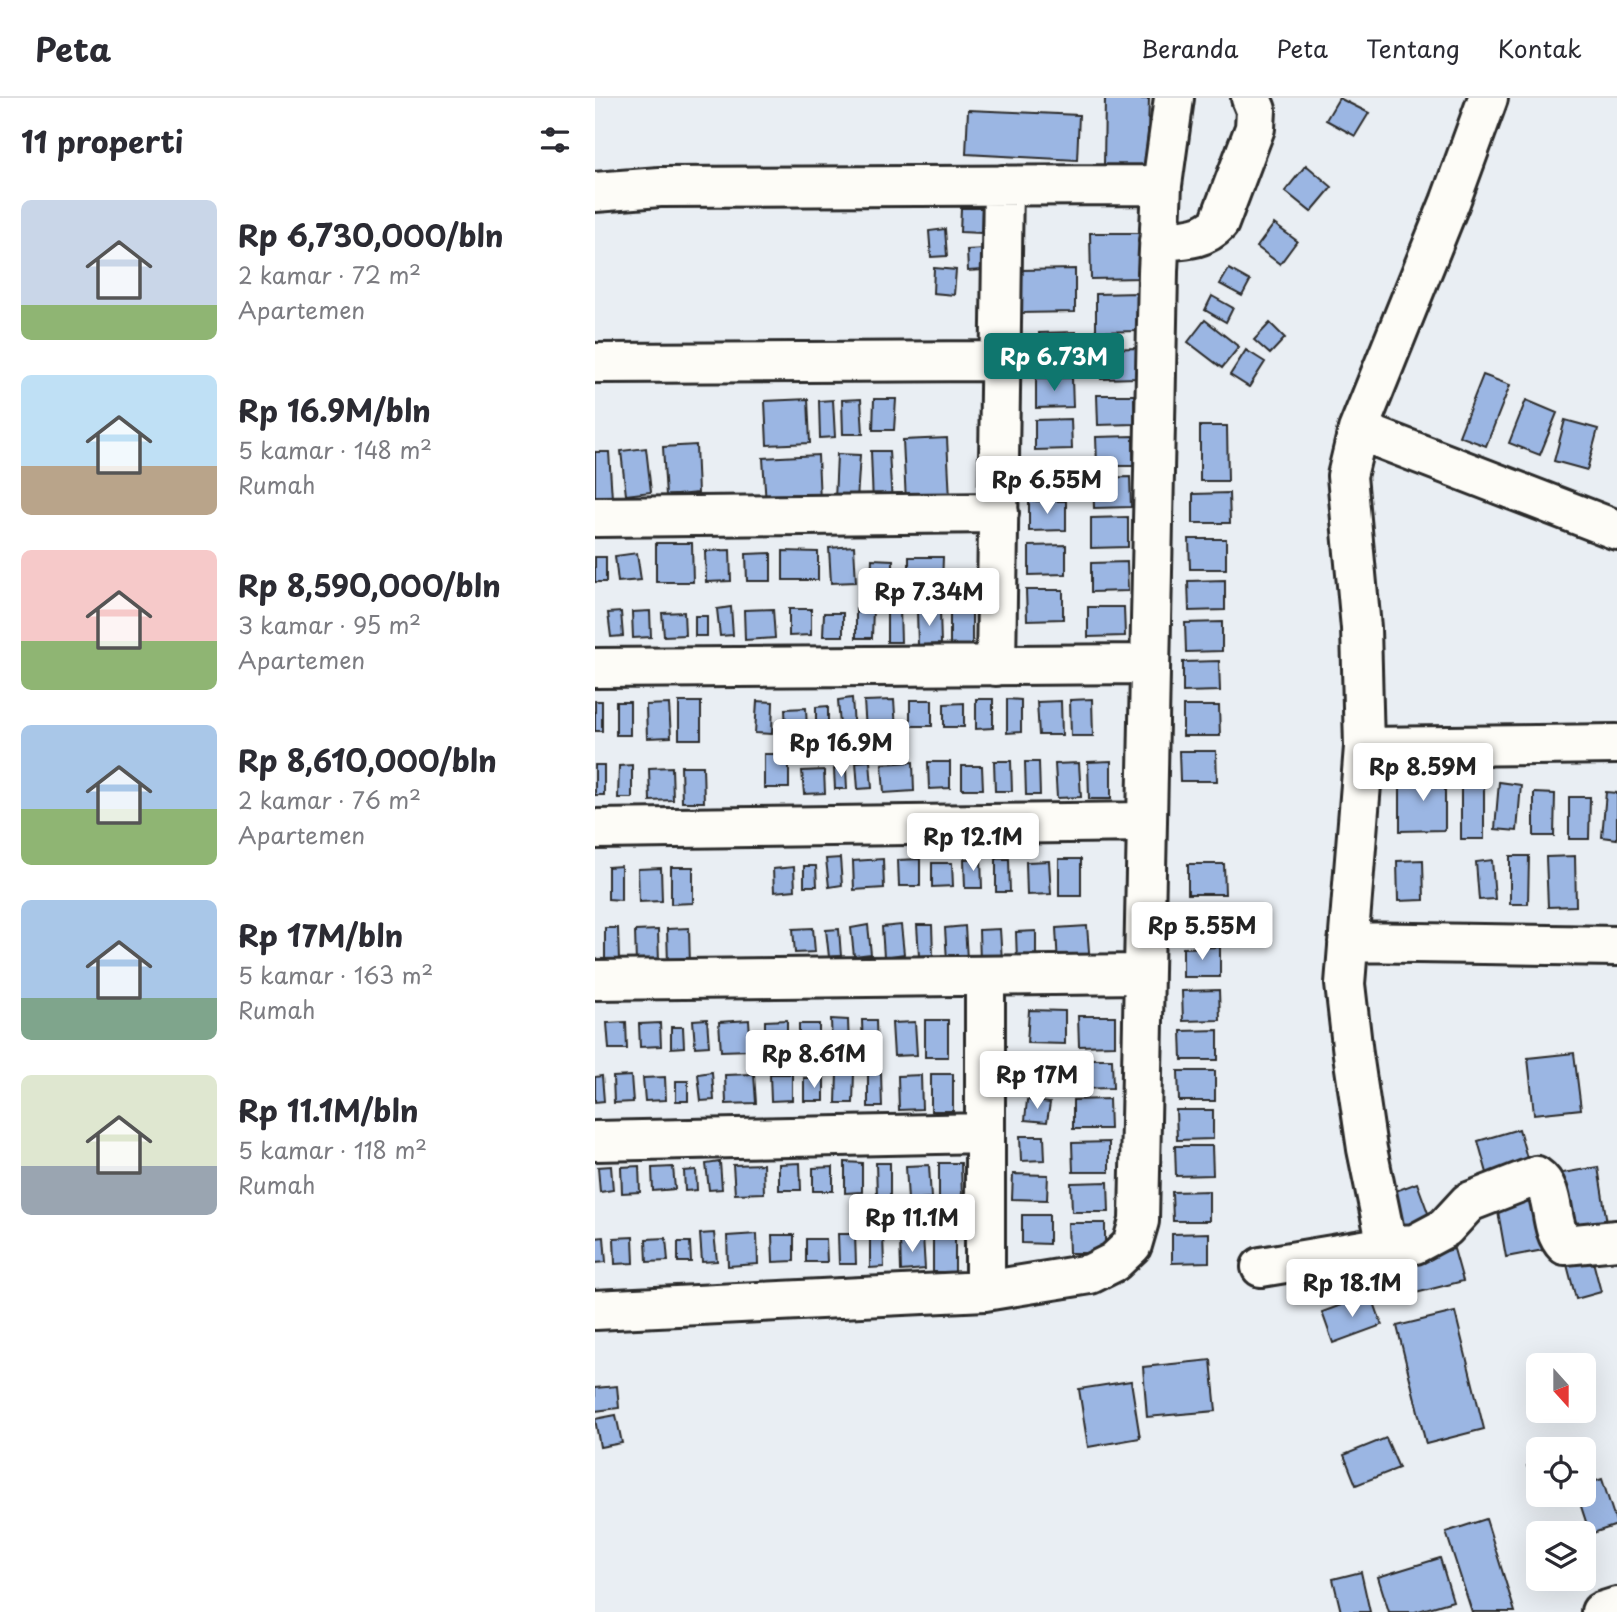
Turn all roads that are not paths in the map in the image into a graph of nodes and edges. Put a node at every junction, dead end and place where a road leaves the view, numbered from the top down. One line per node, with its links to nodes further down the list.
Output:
1 (1174, 98): 5 (street)
2 (1251, 98): 7 (street)
3 (1488, 98): 10 (street)
4 (1003, 185): 5 (street); 6 (street); 8 (street)
5 (1162, 185): 7 (street)
6 (595, 192)
7 (1159, 241): 14 (street)
8 (1000, 361): 9 (street); 11 (street)
9 (595, 363)
10 (1359, 430): 13 (street); 18 (street)
11 (999, 513): 12 (street); 15 (street)
12 (595, 517)
13 (1617, 530)
14 (1150, 664): 15 (street); 19 (street)
15 (996, 666): 16 (street)
16 (595, 668)
17 (1617, 744): 18 (street)
18 (1364, 747): 21 (street)
19 (1147, 822): 20 (street); 23 (street)
20 (595, 829)
21 (1348, 942): 22 (street); 29 (street)
22 (1617, 946)
23 (1142, 974): 24 (street); 31 (street)
24 (985, 976): 25 (street); 26 (street)
25 (595, 980)
26 (985, 1133): 27 (street); 31 (street)
27 (595, 1140)
28 (1617, 1241): 29 (street)
29 (1387, 1246): 30 (street)
30 (1261, 1267)
31 (985, 1292): 32 (street)
32 (595, 1310)
33 (1617, 1608): 34 (street)
34 (1601, 1612)

